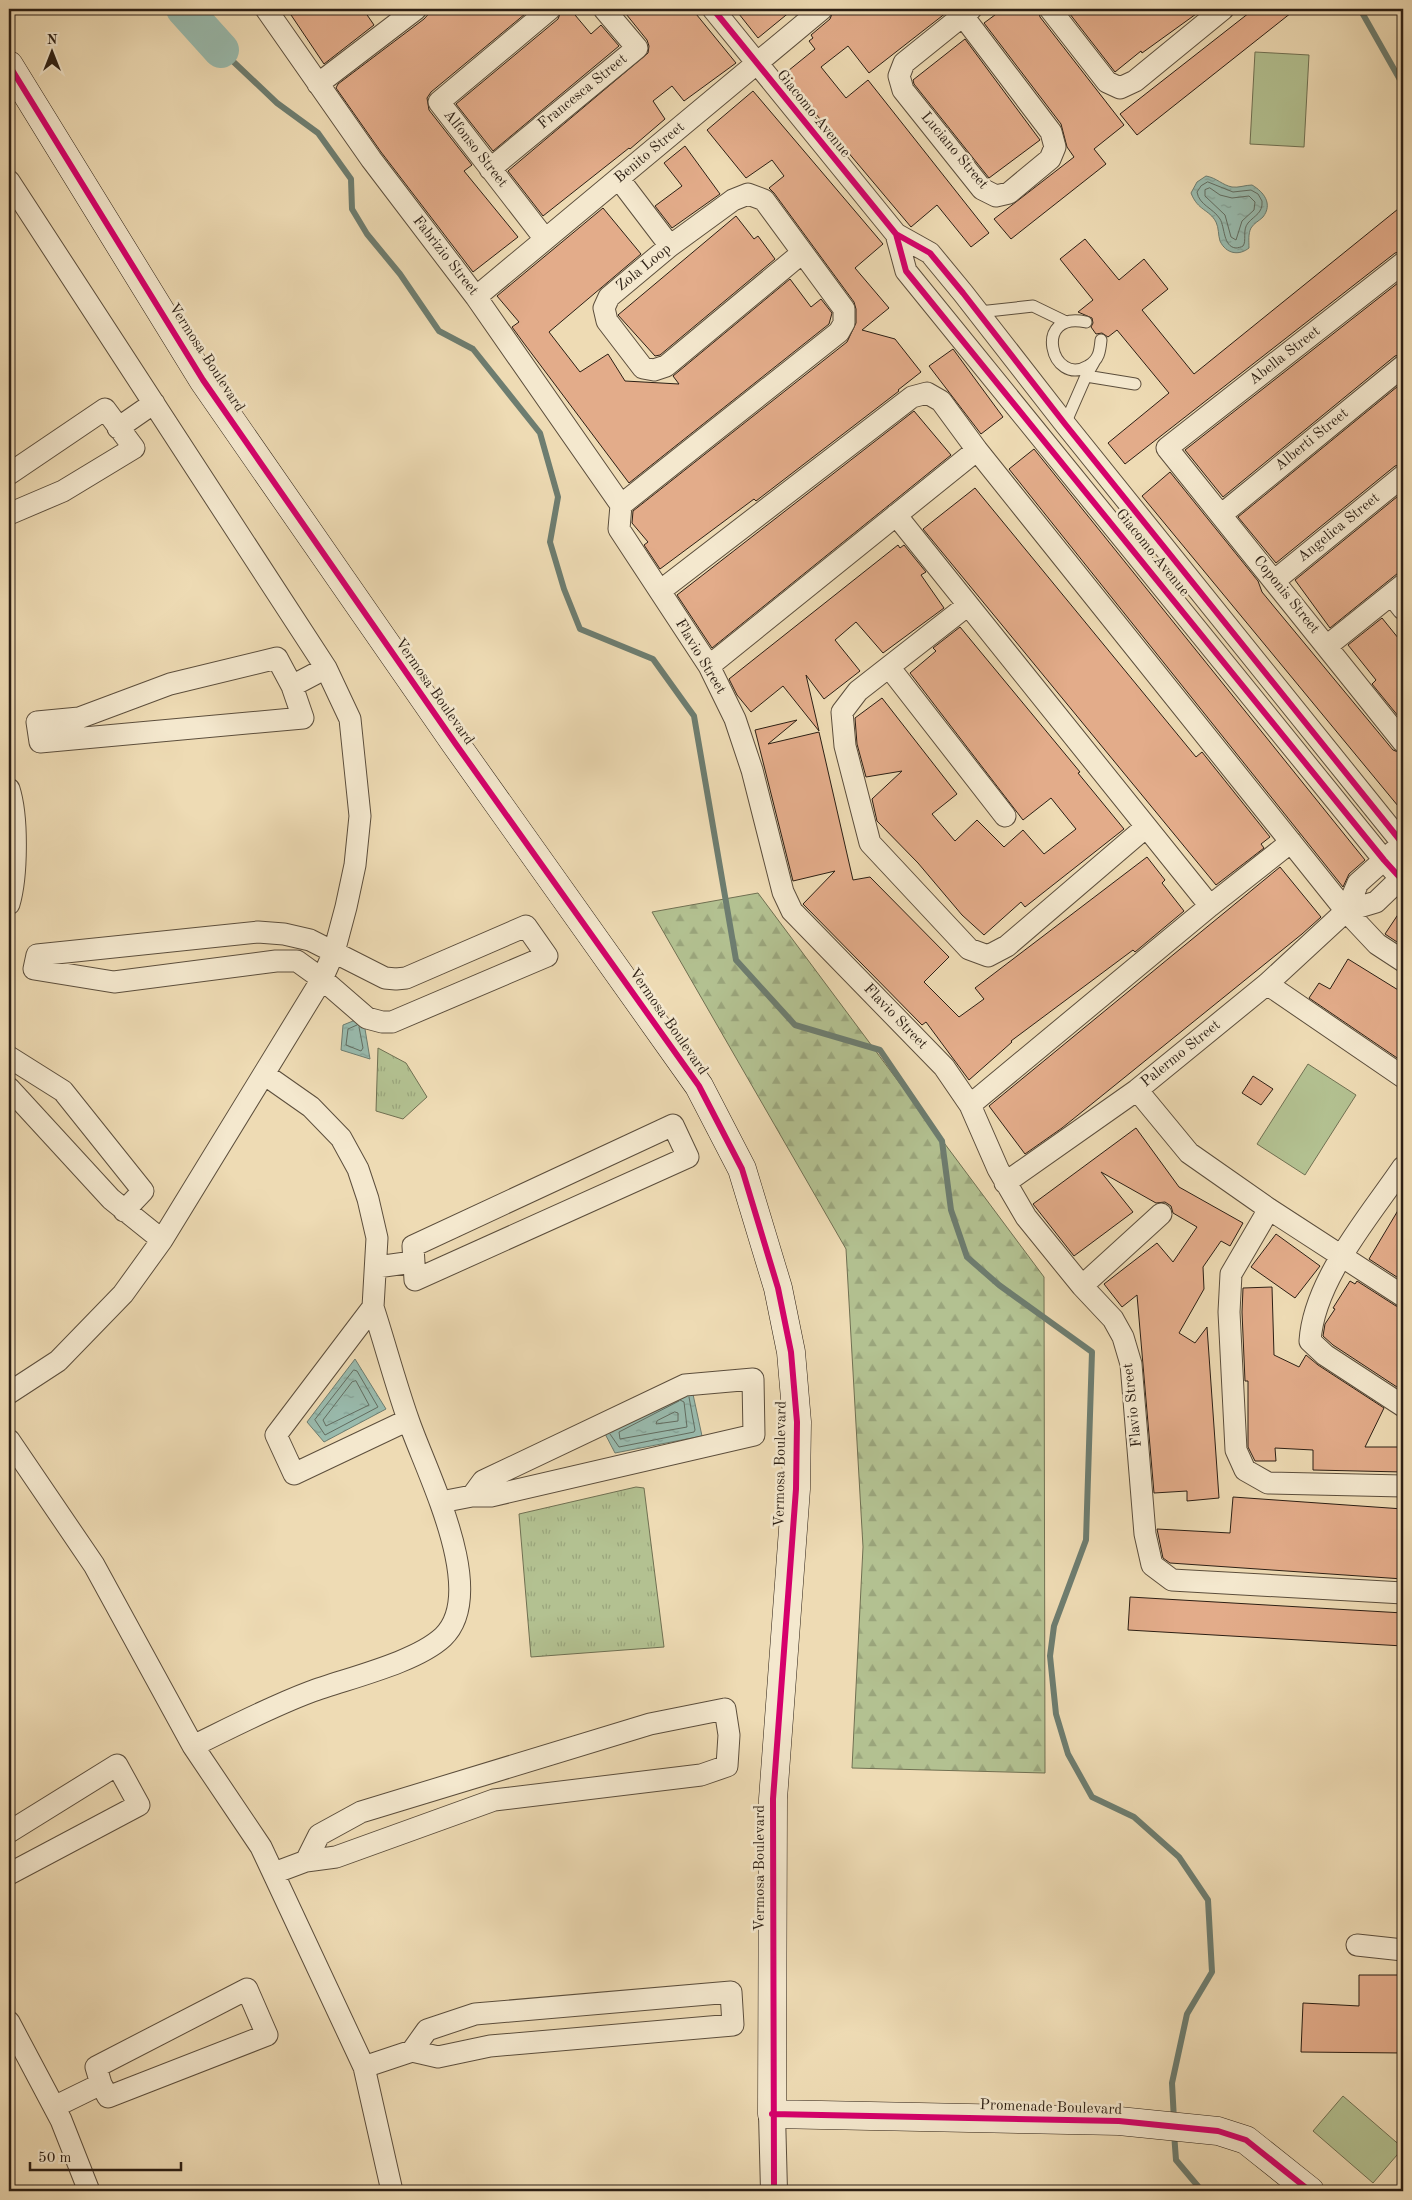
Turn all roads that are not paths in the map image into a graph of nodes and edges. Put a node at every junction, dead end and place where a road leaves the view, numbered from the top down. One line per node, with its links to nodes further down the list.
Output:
1 (266, 9): 12 (street, Fabrizio Street)
2 (550, 9): 13 (street, Alfonso Street)
3 (604, 9): 13 (street, Francesca Street)
4 (713, 9): 10 (street, Giacomo Avenue)
5 (822, 9): 10 (street, Benito Street)
6 (1050, 9): 7 (street)
7 (1223, 9)
8 (967, 12): 8 (street, Luciano Street)
9 (402, 13): 12 (street)
10 (756, 63): 14 (street, Benito Street); 16 (street, Giacomo Avenue)
11 (9, 65): 107 (main road, Vermosa Boulevard)
12 (318, 84): 22 (street, Fabrizio Street)
13 (490, 169): 17 (street, Alfonso Street)
14 (619, 179): 17 (street, Benito Street); 18 (street)
15 (11, 191): 32 (street)
16 (896, 234): 21 (street, Giacomo Avenue); 23 (street, Giacomo Avenue)
17 (545, 239): 22 (street, Benito Street)
18 (670, 246): 19 (street, Zola Loop); 19 (street, Zola Loop)
19 (802, 253): 39 (street, Zola Loop)
20 (1403, 264): 35 (street, Abella Street)
21 (963, 293): 23 (street); 24 (street, Giacomo Avenue)
22 (476, 297): 39 (street, Fabrizio Street)
23 (940, 312): 58 (street, Giacomo Avenue)
24 (979, 312): 25 (lane); 33 (street, Giacomo Avenue)
25 (1066, 322): 26 (lane); 28 (lane)
26 (1086, 322)
27 (1101, 340): 28 (lane)
28 (1095, 361): 30 (lane)
29 (1403, 366): 41 (street, Alberti Street)
30 (1086, 376): 31 (lane); 33 (lane)
31 (1135, 384)
32 (154, 403): 34 (street); 50 (street)
33 (1065, 424): 57 (street, Giacomo Avenue)
34 (118, 428): 37 (street); 40 (street)
35 (1167, 448): 41 (street, Coponis Street)
36 (977, 450): 42 (street); 44 (street); 56 (street)
37 (9, 474)
38 (1403, 476): 43 (street, Angelica Street)
39 (621, 505): 44 (street, Flavio Street)
40 (9, 514)
41 (1221, 515): 43 (street, Coponis Street)
42 (896, 516): 46 (street); 48 (street)
43 (1274, 581): 47 (street, Coponis Street)
44 (660, 591): 48 (street, Flavio Street)
45 (1399, 596): 47 (street)
46 (968, 605): 49 (street); 55 (street)
47 (1327, 646): 52 (street, Coponis Street)
48 (709, 666): 74 (street, Flavio Street)
49 (889, 667): 54 (street); 55 (street)
50 (326, 668): 51 (street); 64 (street)
51 (292, 686): 51 (street)
52 (1403, 742)
53 (9, 789): 60 (street)
54 (1005, 816)
55 (1146, 827): 61 (street)
56 (1291, 842): 61 (street); 62 (street)
57 (1403, 844): 58 (street)
58 (1384, 860): 59 (street, Giacomo Avenue); 62 (street)
59 (1402, 878): 62 (street)
60 (9, 904)
61 (1210, 906): 74 (street)
62 (1346, 911): 66 (street); 68 (street, Palermo Street)
63 (310, 940): 64 (street); 65 (street); 65 (street)
64 (334, 952): 67 (street); 67 (street)
65 (297, 961): 67 (street)
66 (1403, 961)
67 (322, 979): 70 (street)
68 (1266, 984): 71 (street); 73 (street, Palermo Street)
69 (9, 1056): 78 (street)
70 (264, 1074): 80 (street); 83 (street)
71 (1403, 1077)
72 (9, 1088): 78 (street)
73 (1137, 1090): 76 (street, Palermo Street); 77 (street)
74 (970, 1105): 76 (street, Flavio Street)
75 (1400, 1178): 81 (street)
76 (1006, 1183): 84 (street, Flavio Street)
77 (1268, 1209): 81 (street); 91 (street)
78 (124, 1212): 80 (street)
79 (1161, 1214): 84 (street)
80 (162, 1240): 87 (street)
81 (1340, 1256): 85 (street); 88 (street)
82 (413, 1262): 82 (street); 83 (street)
83 (377, 1267): 86 (street)
84 (1082, 1286): 94 (street, Flavio Street)
85 (1403, 1296)
86 (373, 1307): 89 (street); 89 (street)
87 (9, 1392)
88 (1403, 1406)
89 (408, 1420): 93 (street)
90 (9, 1440): 95 (street)
91 (1403, 1486)
92 (472, 1496): 92 (street); 93 (street)
93 (442, 1502): 95 (street)
94 (1403, 1593)
95 (194, 1746): 98 (street)
96 (9, 1832): 99 (street)
97 (306, 1861): 97 (street); 98 (street)
98 (274, 1873): 104 (street)
99 (9, 1874)
100 (1356, 1945): 101 (street)
101 (1403, 1950)
102 (9, 2022): 106 (street)
103 (412, 2051): 103 (street); 104 (street)
104 (364, 2066): 109 (street)
105 (100, 2084): 105 (street); 106 (street)
106 (54, 2108): 108 (street)
107 (772, 2114): 110 (street, Vermosa Boulevard); 111 (main road, Promenade Boulevard)
108 (89, 2191)
109 (392, 2191)
110 (774, 2191)
111 (1310, 2191)

